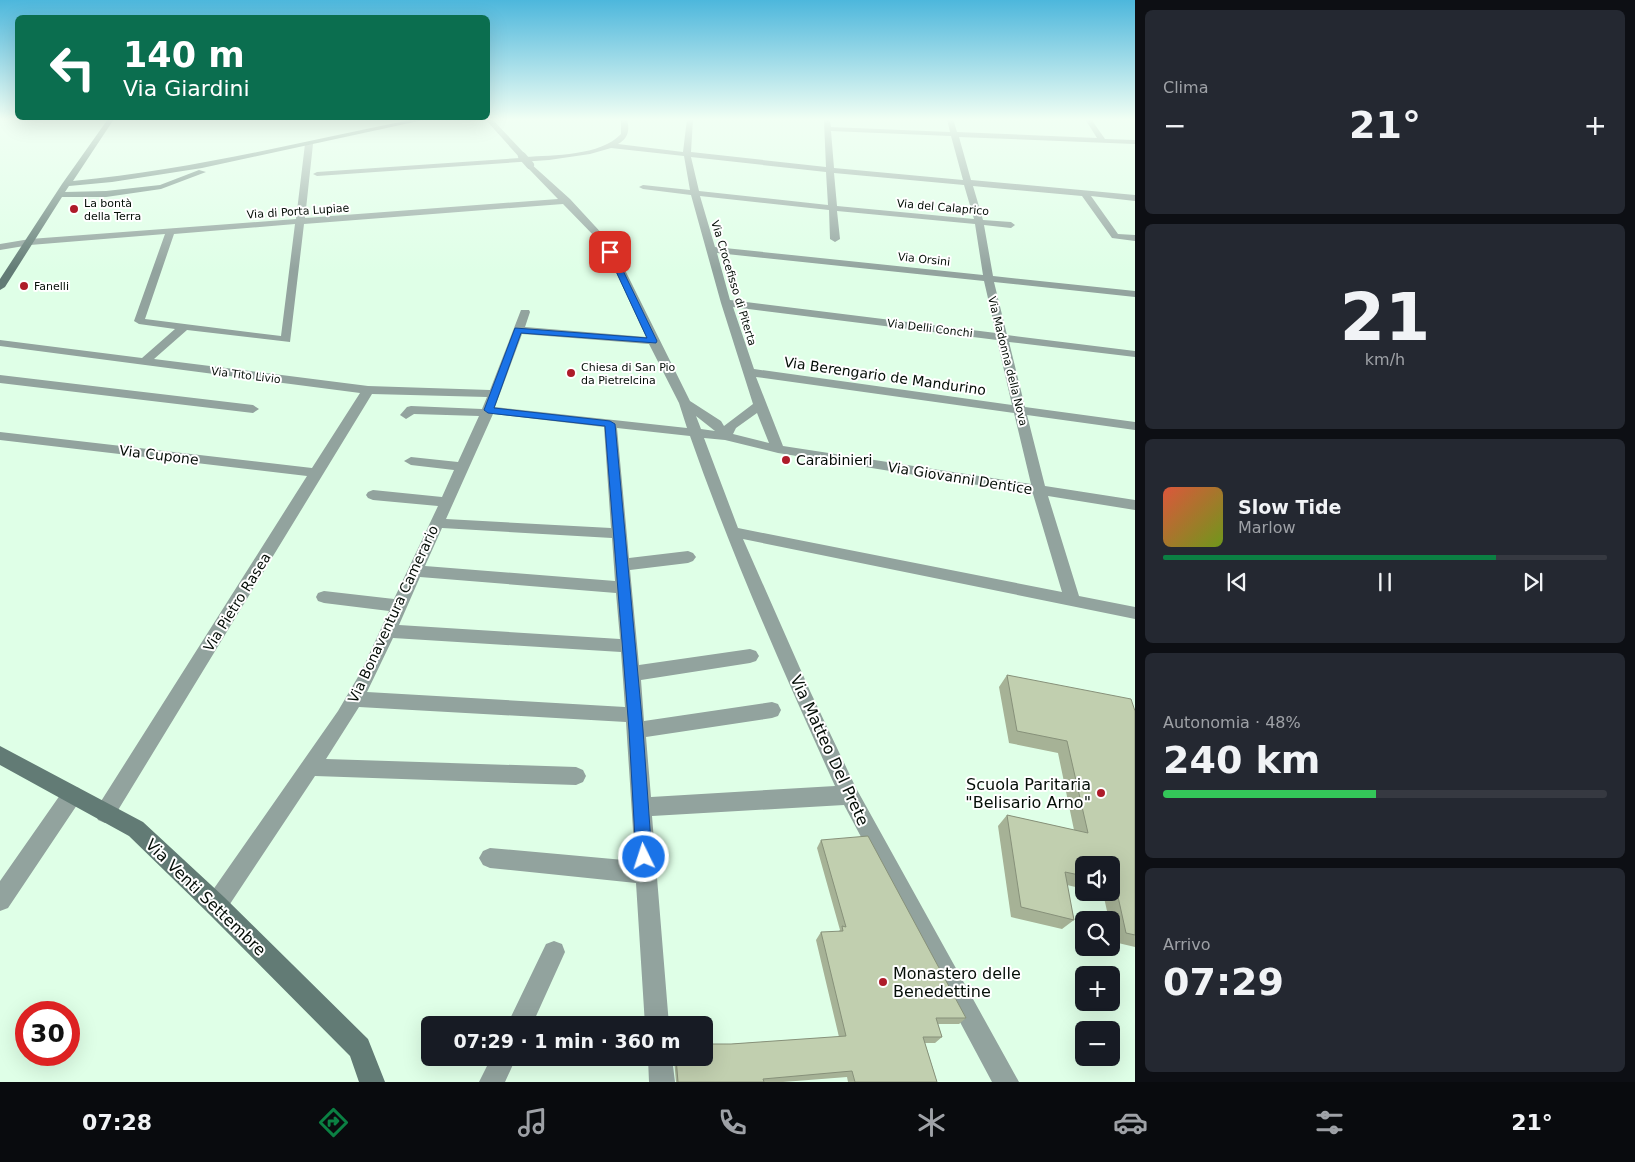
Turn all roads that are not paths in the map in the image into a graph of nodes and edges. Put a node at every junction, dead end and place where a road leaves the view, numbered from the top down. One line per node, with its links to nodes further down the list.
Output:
1 (76, 169): 13 (street)
2 (182, 169): 13 (street)
3 (205, 169): 17 (street)
4 (305, 169): 21 (street)
5 (382, 169): 11 (street)
6 (535, 169): 19 (street, Via Matteo Del Prete, bridge)
7 (690, 169): 15 (street, Via Crocefisso di Piterta)
8 (826, 169): 10 (street)
9 (965, 169): 12 (street, Via Madonna della Nova)
10 (831, 170): 12 (street); 20 (street)
11 (317, 174)
12 (969, 182): 16 (street); 22 (street, Via Madonna della Nova)
13 (66, 184): 17 (street)
14 (643, 187): 15 (street, Via del Calaprico)
15 (695, 193): 20 (street, Via del Calaprico); 29 (street, Via Crocefisso di Piterta)
16 (1084, 193): 18 (street); 25 (street)
17 (59, 195): 27 (street)
18 (1135, 198)
19 (567, 201): 21 (street, Via di Porta Lupiae); 38 (street, Via Matteo Del Prete)
20 (832, 208): 22 (street, Via del Calaprico); 26 (street)
21 (298, 222): 24 (street, Via di Porta Lupiae); 35 (street)
22 (979, 222): 23 (street, Via del Calaprico); 30 (street, Via Madonna della Nova)
23 (1011, 225)
24 (170, 232): 27 (street, Via di Porta Lupiae); 35 (street)
25 (1135, 238)
26 (835, 239)
27 (30, 242): 28 (street, Via di Porta Lupiae); 31 (street)
28 (0, 247)
29 (710, 249): 30 (street, Via Orsini); 33 (street, Via Crocefisso di Piterta)
30 (988, 278): 32 (street, Via Orsini); 37 (street, Via Madonna della Nova)
31 (0, 287)
32 (1135, 294)
33 (726, 303): 37 (street, Via Delli Conchi); 42 (street, Via Crocefisso di Piterta)
34 (525, 312): 36 (street, Via Bonaventura Camerario)
35 (184, 327): 41 (street)
36 (518, 330): 38 (street); 46 (street, Via Bonaventura Camerario)
37 (1001, 337): 40 (street, Via Delli Conchi); 49 (street, Via Madonna della Nova)
38 (653, 341): 45 (street, Via Matteo Del Prete)
39 (0, 343): 41 (street, Via Tito Livio)
40 (1135, 354)
41 (144, 362): 44 (street, Via Tito Livio)
42 (749, 372): 47 (street, Via Crocefisso di Piterta); 49 (street, Via Berengario de Mandurino)
43 (0, 379): 48 (street)
44 (368, 390): 46 (street, Via Tito Livio); 59 (street, Via Pietro Rasea)
45 (685, 403): 53 (street, Via Matteo Del Prete); 55 (street, Via Matteo Del Prete)
46 (490, 405): 50 (street); 51 (street, Via Giovanni Dentice); 58 (street, Via Bonaventura Camerario)
47 (760, 405): 55 (street); 56 (street, Via Crocefisso di Piterta)
48 (253, 409)
49 (1020, 409): 52 (street, Via Berengario de Mandurino); 60 (street, Via Madonna della Nova)
50 (406, 415)
51 (610, 424): 53 (street, Via Giovanni Dentice); 68 (street)
52 (1135, 426)
53 (697, 434): 55 (street, Via Giovanni Dentice); 66 (street, Via Matteo Del Prete)
54 (0, 436): 59 (street, Via Cupone)
55 (725, 436): 56 (street, Via Giovanni Dentice)
56 (778, 450): 60 (street, Via Giovanni Dentice)
57 (411, 461): 58 (street)
58 (463, 467): 62 (street, Via Bonaventura Camerario)
59 (318, 473): 88 (street, Via Pietro Rasea)
60 (1039, 490): 63 (street, Via Giovanni Dentice); 72 (street, Via Madonna della Nova)
61 (373, 495): 62 (street)
62 (446, 502): 64 (street, Via Bonaventura Camerario)
63 (1135, 504)
64 (436, 523): 65 (street); 69 (street, Via Bonaventura Camerario)
65 (610, 532)
66 (733, 532): 72 (street); 86 (street, Via Matteo Del Prete)
67 (688, 557): 68 (street)
68 (621, 565): 70 (street)
69 (414, 571): 70 (street); 73 (street, Via Bonaventura Camerario)
70 (623, 588): 76 (street)
71 (324, 597): 73 (street)
72 (1073, 602): 74 (street)
73 (399, 606): 75 (street, Via Bonaventura Camerario)
74 (1135, 614)
75 (387, 630): 76 (street); 79 (street, Via Bonaventura Camerario)
76 (627, 646): 78 (street)
77 (750, 656): 78 (street)
78 (630, 674): 81 (street)
79 (354, 699): 81 (street); 83 (street, Via Bonaventura Camerario)
80 (772, 710): 81 (street)
81 (635, 722): 87 (street)
82 (0, 756): 85 (street, Via Venti Settembre)
83 (310, 767): 84 (street); 92 (street, Via Bonaventura Camerario)
84 (576, 776)
85 (72, 795): 88 (street, Via Venti Settembre); 91 (street)
86 (849, 795): 87 (street); 101 (street, Via Matteo Del Prete)
87 (640, 807): 90 (street)
88 (105, 813): 92 (street, Via Venti Settembre)
89 (490, 858): 90 (street)
90 (645, 873): 95 (street)
91 (0, 900)
92 (216, 905): 98 (street, Via Venti Settembre)
93 (554, 952): 94 (street)
94 (523, 1016)
95 (656, 1016)
96 (500, 1066): 99 (street)
97 (661, 1066): 100 (street)
98 (372, 1082)
99 (492, 1082)
100 (662, 1082)
101 (1006, 1082)

